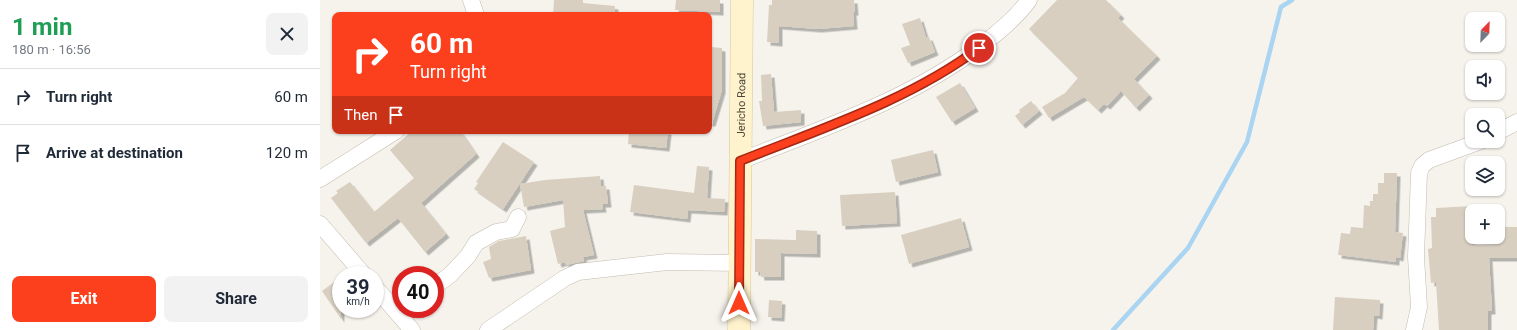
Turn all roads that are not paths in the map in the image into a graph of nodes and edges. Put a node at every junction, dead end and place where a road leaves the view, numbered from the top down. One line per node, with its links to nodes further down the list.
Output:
1 (471, 0): 4 (street)
2 (742, 0): 9 (street, Jericho Road)
3 (1029, 0): 9 (street)
4 (475, 12)
5 (1517, 122): 6 (street)
6 (1505, 128)
7 (391, 134): 10 (street)
8 (1465, 147): 22 (street)
9 (740, 161): 13 (street, Jericho Road)
10 (320, 178)
11 (518, 217): 15 (street)
12 (320, 224): 14 (street)
13 (740, 263): 20 (street); 21 (street, Jericho Road)
14 (356, 266)
15 (444, 279)
16 (384, 295): 17 (street)
17 (392, 302)
18 (407, 318): 19 (street)
19 (412, 330)
20 (488, 330)
21 (739, 330)
22 (1414, 330)

